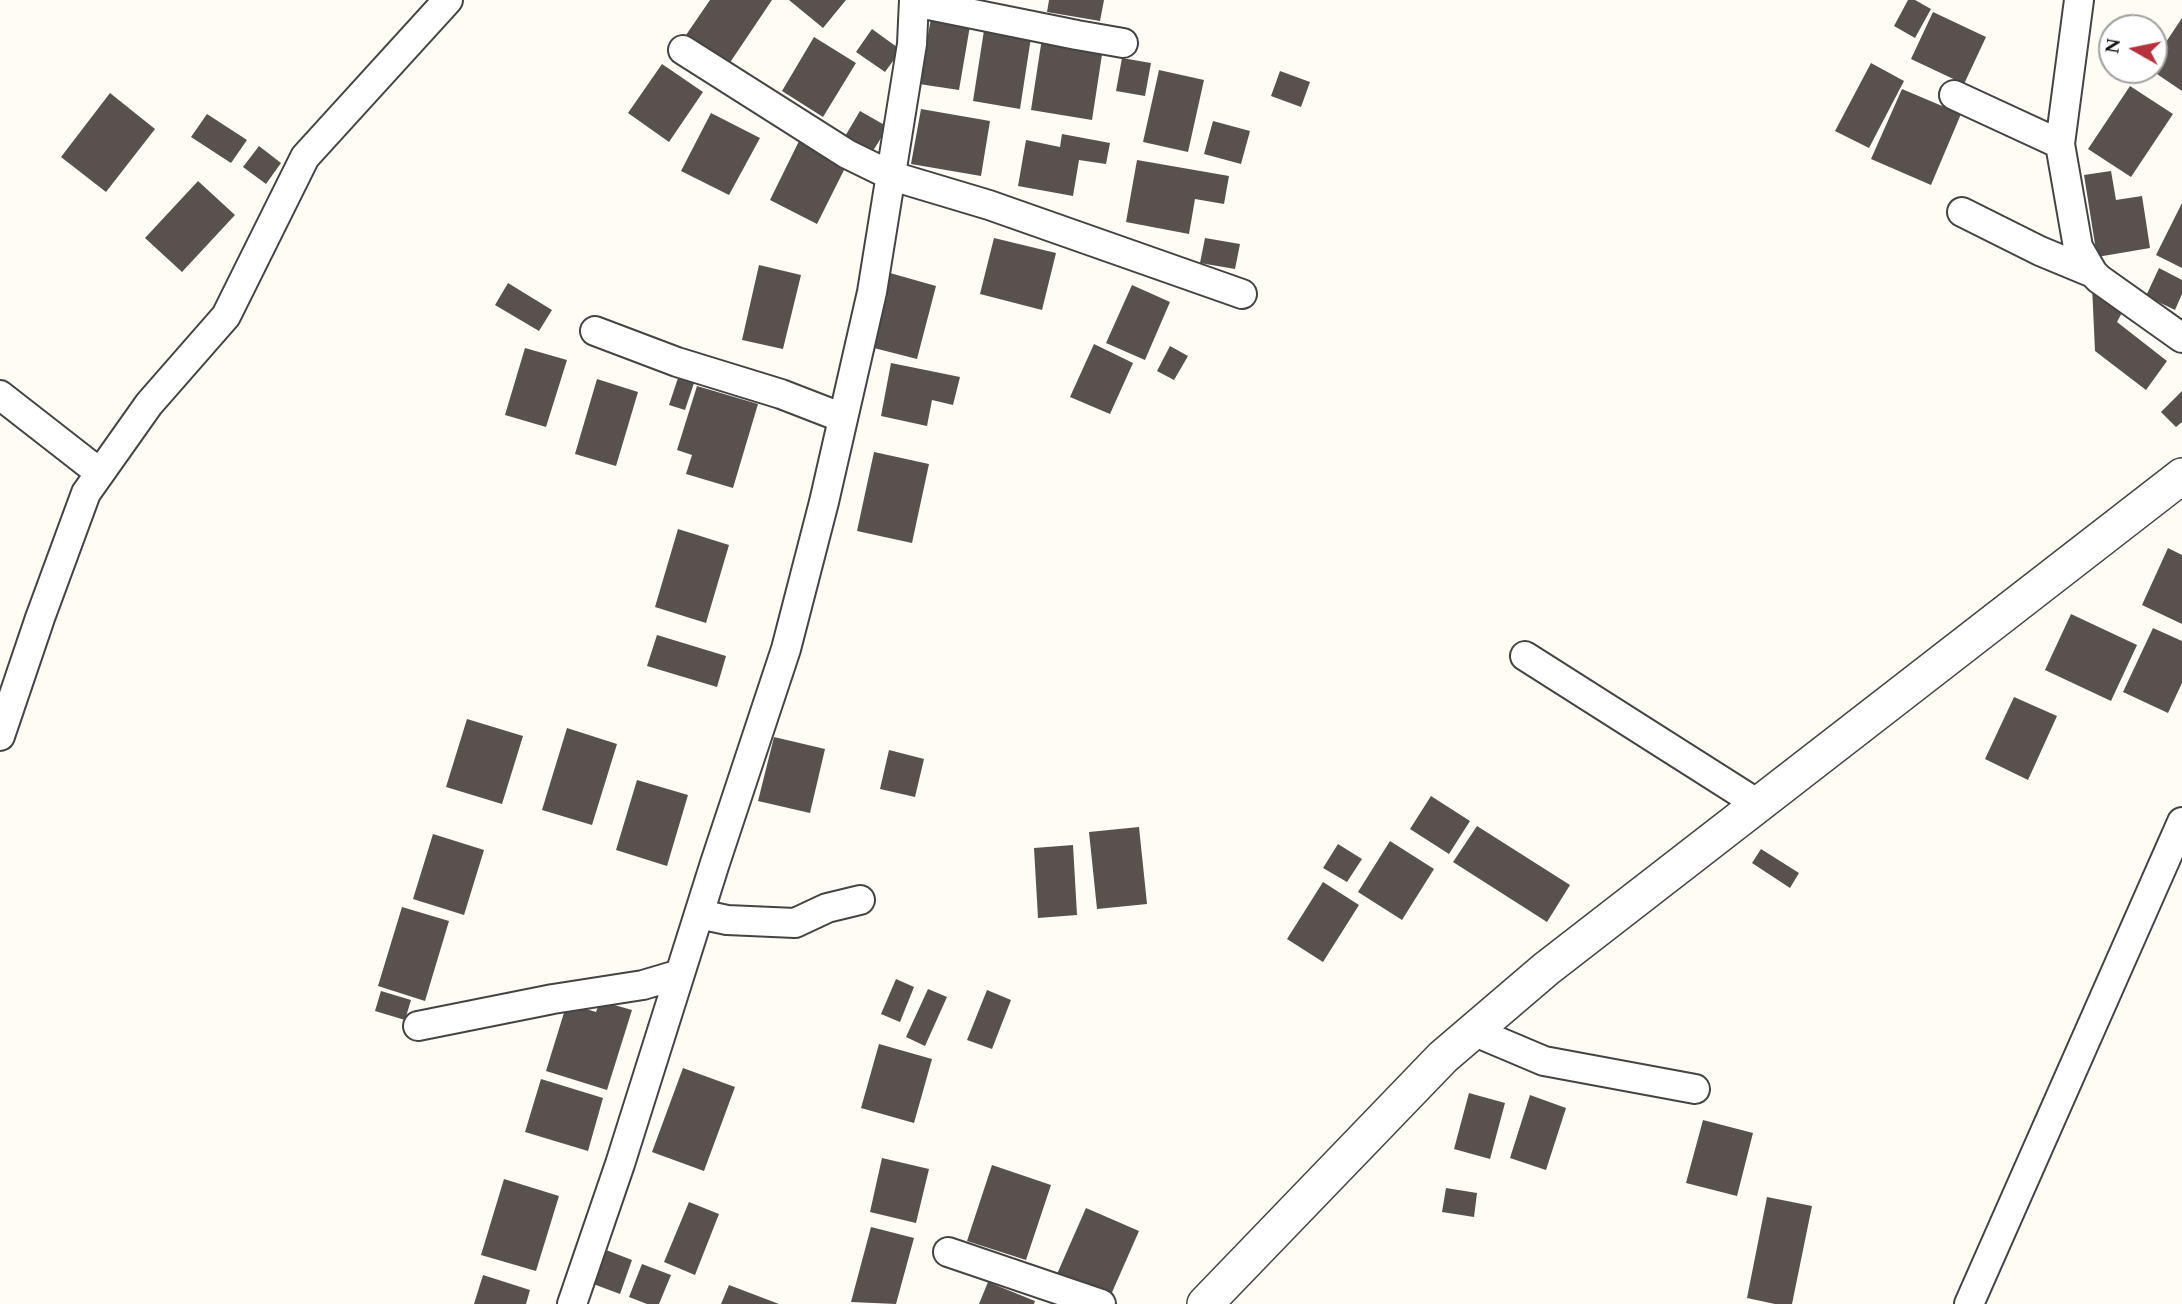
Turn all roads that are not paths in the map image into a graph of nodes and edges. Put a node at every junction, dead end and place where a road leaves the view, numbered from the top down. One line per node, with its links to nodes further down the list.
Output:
1 (448, 0): 16 (street)
2 (2079, 0): 7 (street)
3 (914, 1): 4 (street); 8 (street)
4 (1123, 43)
5 (683, 50): 8 (street)
6 (1954, 95): 7 (street)
7 (2060, 144): 10 (street)
8 (892, 176): 11 (street); 15 (street)
9 (1962, 212): 10 (street)
10 (2093, 273): 13 (street)
11 (1242, 294)
12 (595, 331): 15 (street)
13 (2182, 338)
14 (0, 395): 16 (street)
15 (844, 418): 23 (street)
16 (100, 473): 19 (street)
17 (2182, 476): 20 (street)
18 (1525, 656): 20 (street)
19 (0, 736)
20 (1758, 804): 26 (street)
21 (2182, 821): 32 (street)
22 (860, 900): 23 (street)
23 (699, 915): 24 (street)
24 (680, 974): 25 (street); 29 (street)
25 (418, 1026)
26 (1473, 1031): 27 (street); 31 (street)
27 (1695, 1090)
28 (948, 1252): 30 (street)
29 (572, 1304)
30 (1101, 1304)
31 (1205, 1304)
32 (1969, 1304)

